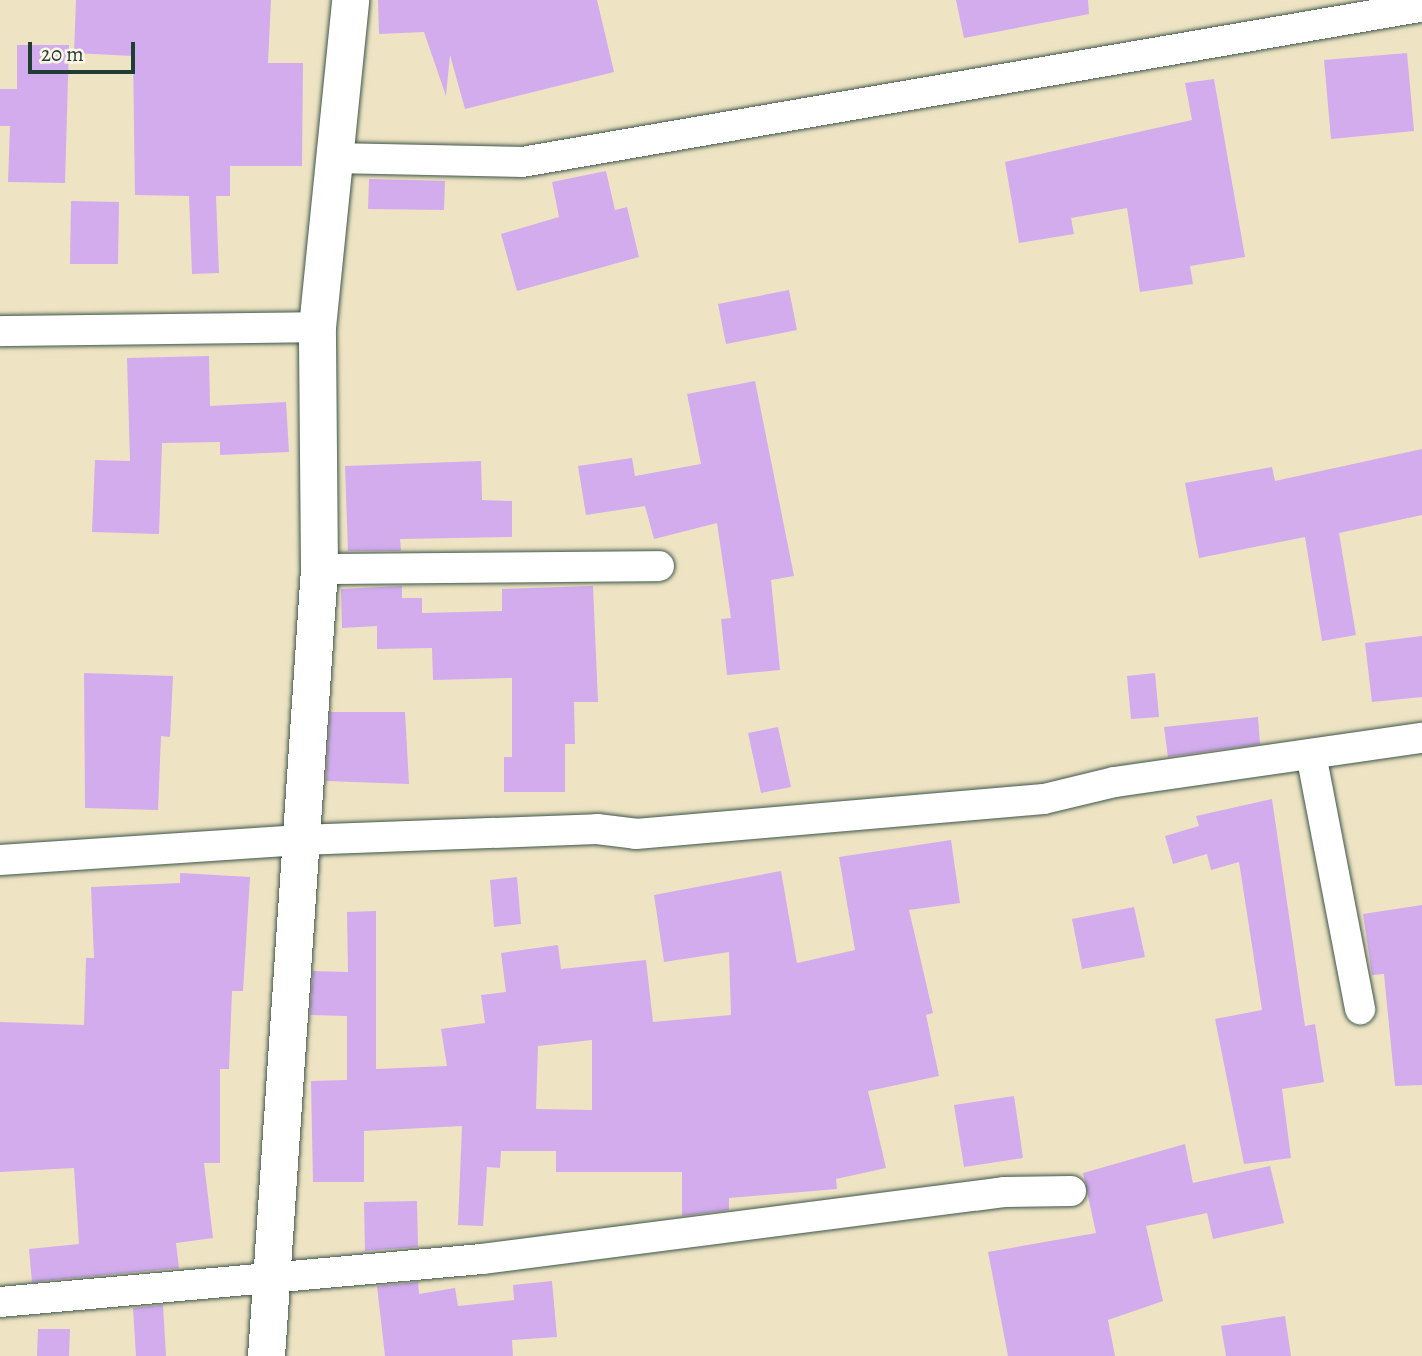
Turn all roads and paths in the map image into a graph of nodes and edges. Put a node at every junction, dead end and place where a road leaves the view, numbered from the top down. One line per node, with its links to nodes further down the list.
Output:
1 (350, 0): 3 (street)
2 (1419, 7): 3 (street)
3 (336, 158): 4 (street)
4 (317, 327): 5 (street); 7 (street)
5 (0, 331)
6 (659, 566): 7 (street)
7 (319, 569): 10 (street)
8 (1422, 738): 9 (street)
9 (1311, 754): 10 (street); 12 (street)
10 (300, 840): 11 (street); 14 (street)
11 (0, 860)
12 (1360, 1009)
13 (1071, 1191): 14 (street)
14 (272, 1275): 15 (street); 16 (street)
15 (0, 1302)
16 (267, 1356)

